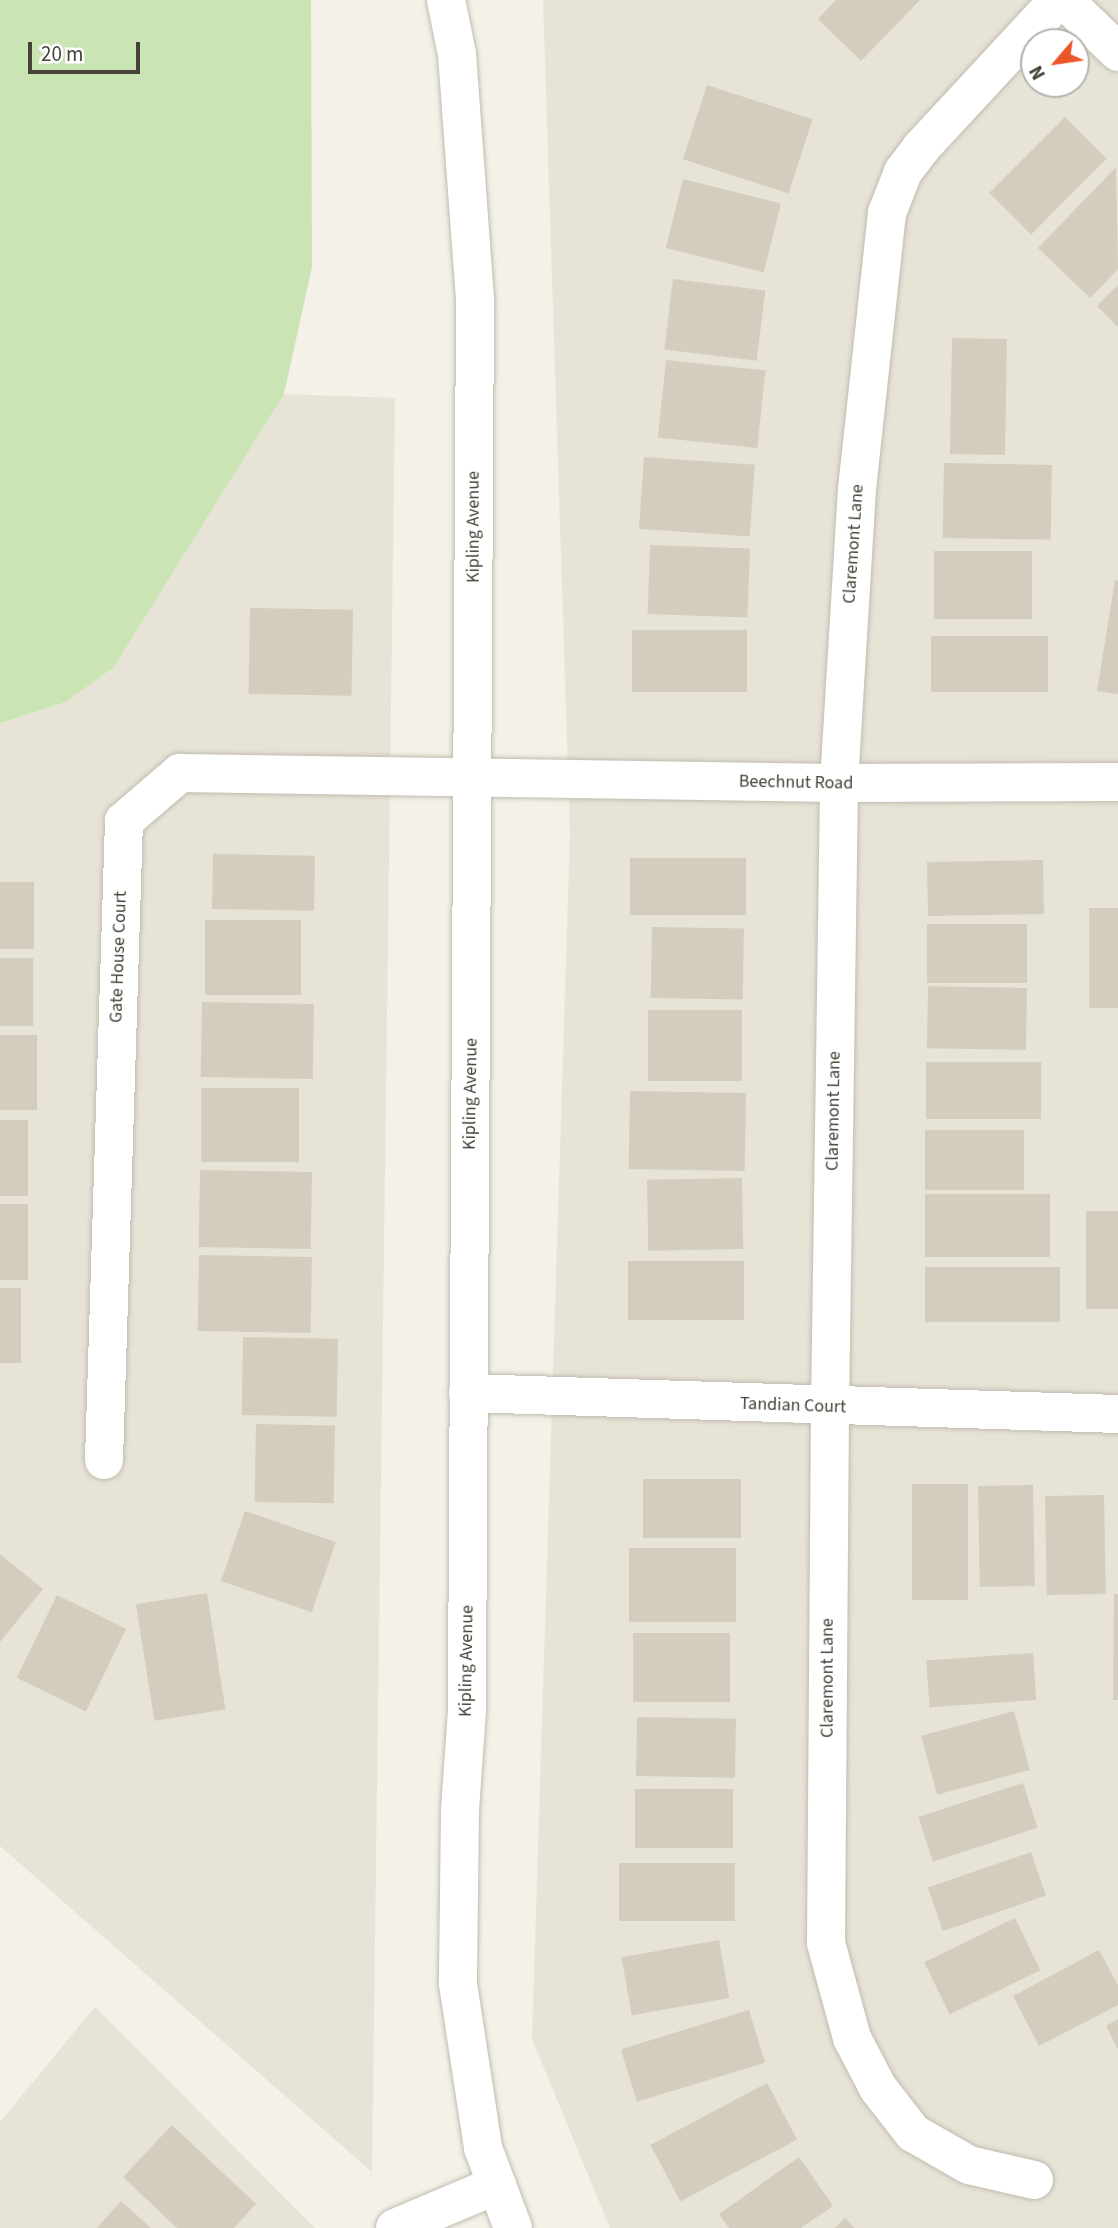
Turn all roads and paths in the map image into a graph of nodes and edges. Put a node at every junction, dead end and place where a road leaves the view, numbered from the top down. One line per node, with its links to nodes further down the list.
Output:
1 (446, 0): 5 (street, Kipling Avenue)
2 (1058, 0): 7 (street, Claremont Lane)
3 (1065, 0): 4 (street)
4 (1118, 52)
5 (474, 779): 7 (street, Beechnut Road); 8 (street, Kipling Avenue); 11 (street, Gate House Court)
6 (1118, 782): 7 (street, Beechnut Road)
7 (839, 783): 9 (street, Claremont Lane)
8 (468, 1393): 9 (street, Tandian Court); 13 (street, Kipling Avenue)
9 (830, 1408): 10 (street, Tandian Court); 12 (street, Claremont Lane)
10 (1118, 1414)
11 (104, 1460)
12 (1034, 2180)
13 (497, 2185): 14 (street); 15 (street, Kipling Avenue)
14 (395, 2228)
15 (512, 2228)

